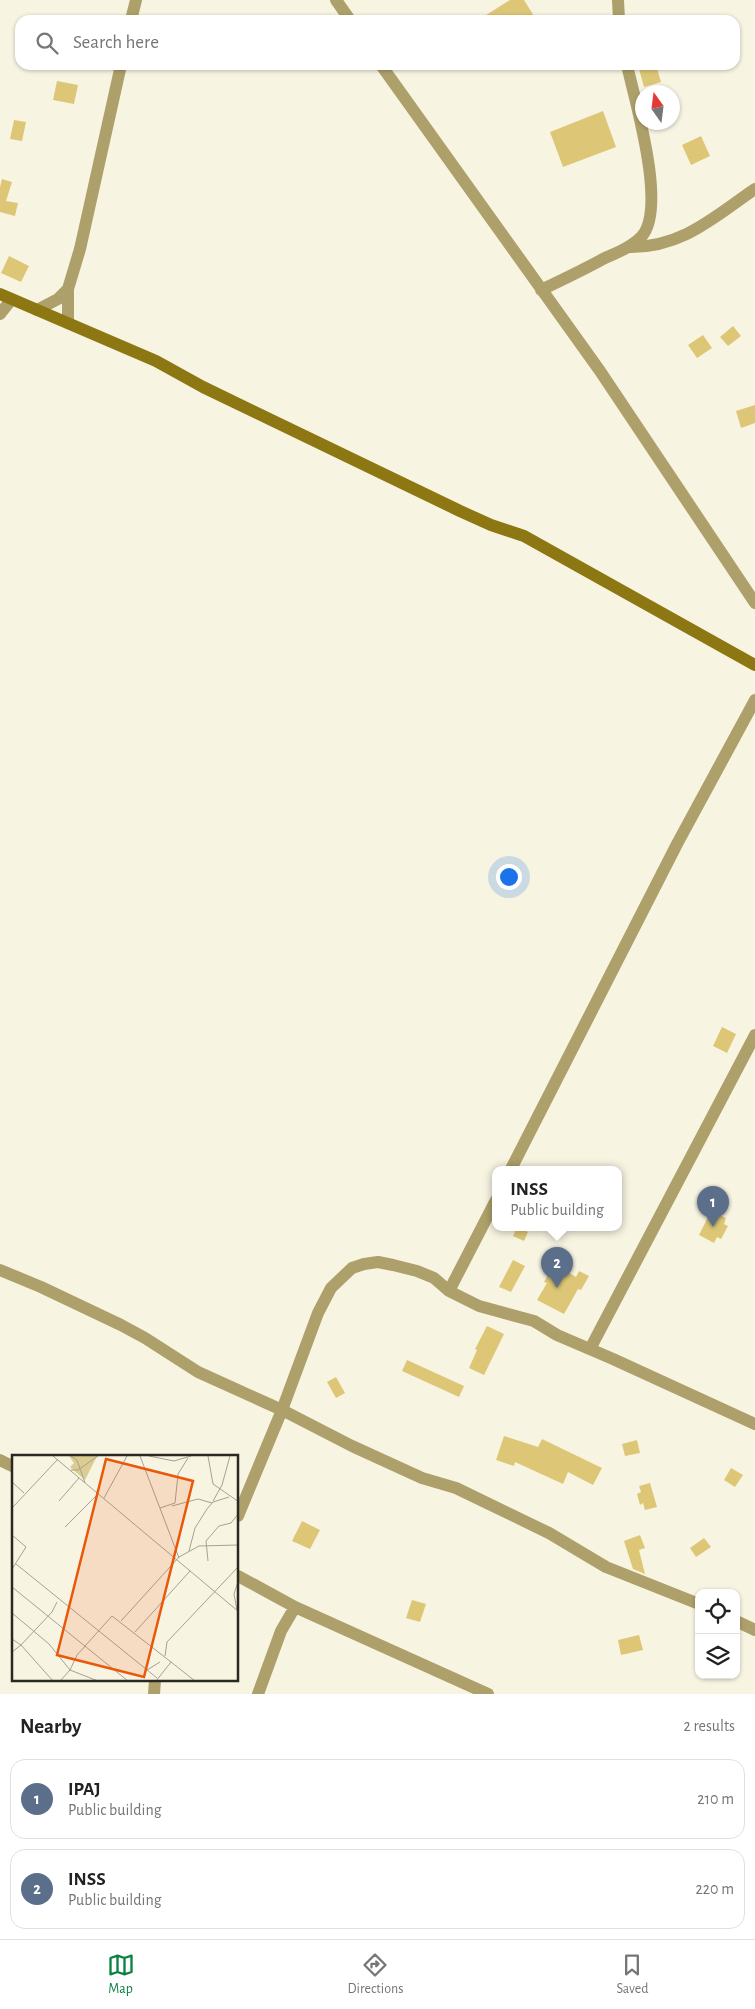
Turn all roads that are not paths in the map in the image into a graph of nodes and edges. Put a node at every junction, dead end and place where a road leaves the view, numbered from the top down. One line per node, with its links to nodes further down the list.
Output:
1 (136, 0): 4 (street)
2 (336, 0): 5 (street)
3 (618, 0): 6 (street)
4 (132, 15)
5 (346, 15)
6 (619, 15)
7 (120, 70): 12 (street)
8 (385, 70): 13 (street)
9 (628, 70): 11 (street)
10 (755, 189): 11 (street)
11 (629, 247): 13 (street)
12 (68, 289): 15 (street); 17 (street)
13 (542, 290): 18 (street)
14 (5, 297): 15 (street); 16 (street)
15 (37, 310): 17 (street)
16 (0, 314)
17 (68, 323): 19 (street)
18 (755, 603)
19 (755, 665)
20 (755, 700): 22 (street)
21 (755, 1035): 26 (street)
22 (513, 1166)
23 (492, 1208): 25 (street)
24 (0, 1270): 27 (street)
25 (449, 1291): 26 (street); 27 (street)
26 (590, 1349): 28 (street)
27 (282, 1410): 31 (street); 33 (street)
28 (755, 1424)
29 (0, 1460): 30 (street)
30 (12, 1466)
31 (239, 1514)
32 (239, 1577): 34 (street)
33 (695, 1602)
34 (295, 1607): 37 (street); 38 (street)
35 (740, 1623): 36 (street)
36 (755, 1630)
37 (258, 1694)
38 (488, 1694)

